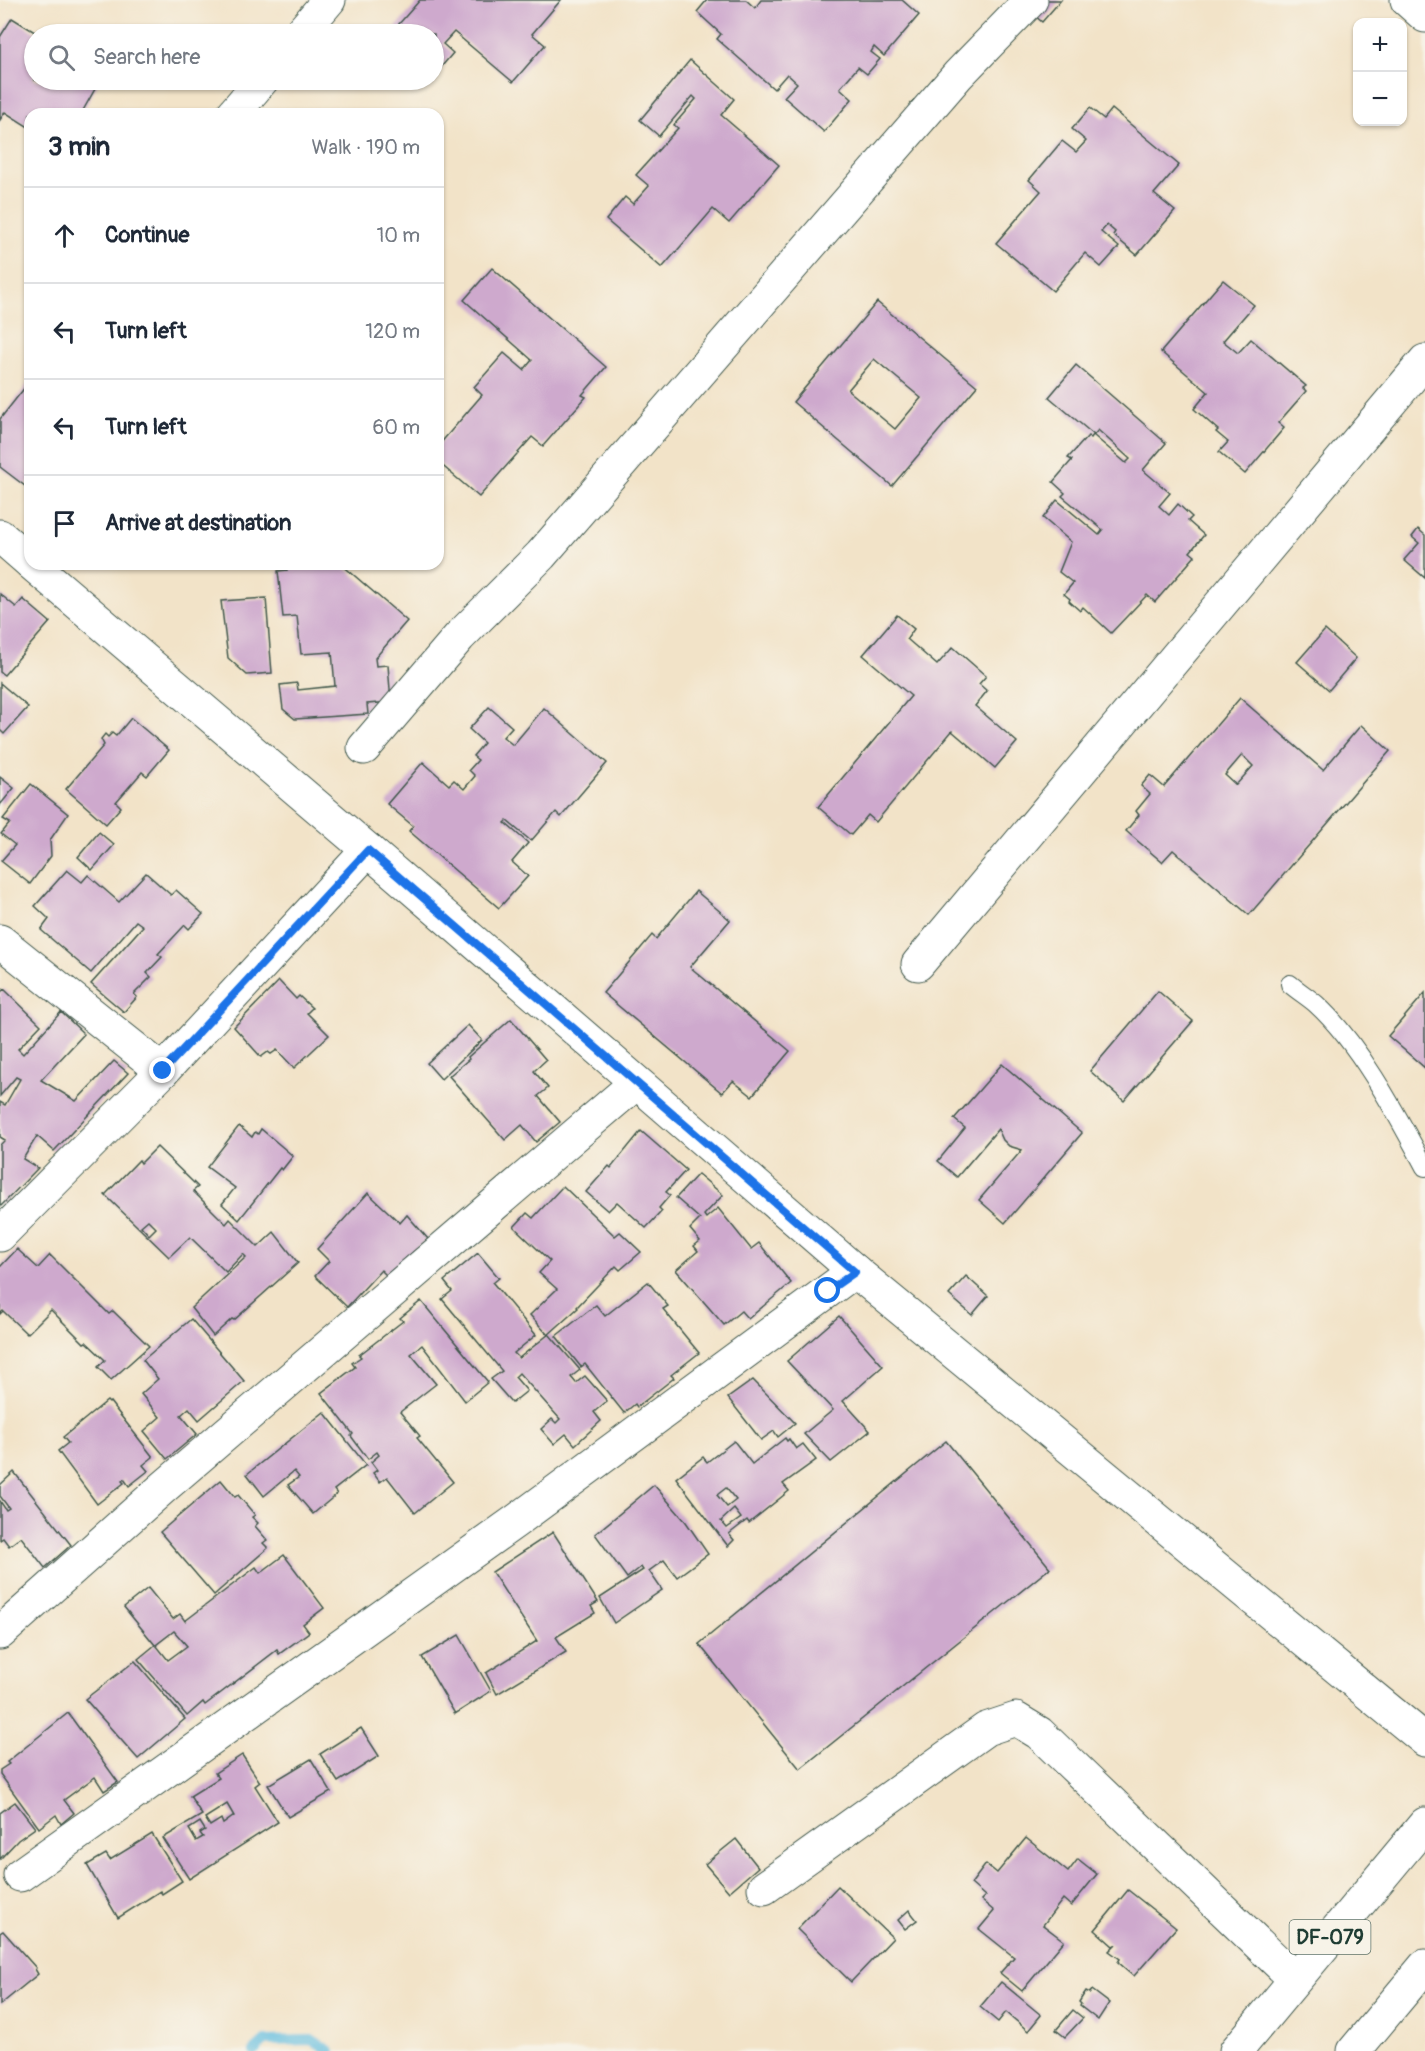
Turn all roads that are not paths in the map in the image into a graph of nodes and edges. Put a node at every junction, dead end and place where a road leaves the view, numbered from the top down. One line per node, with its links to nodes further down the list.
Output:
1 (329, 0): 5 (street)
2 (1031, 0): 12 (street)
3 (1407, 0): 4 (street)
4 (1425, 15)
5 (309, 24)
6 (253, 90): 7 (street)
7 (238, 108)
8 (1425, 361): 15 (street)
9 (0, 536): 10 (street)
10 (24, 557)
11 (39, 570): 13 (street)
12 (364, 748)
13 (368, 850): 17 (street); 18 (street)
14 (0, 941): 17 (street)
15 (918, 964)
16 (1290, 984): 19 (lane)
17 (163, 1071): 20 (street)
18 (636, 1083): 21 (street); 22 (street)
19 (1425, 1167)
20 (0, 1234)
21 (855, 1272): 23 (street); 25 (street)
22 (0, 1633)
23 (1425, 1740)
24 (1425, 1824): 28 (street, DF-079)
25 (20, 1875)
26 (764, 1888): 28 (street)
27 (1425, 1966): 30 (street)
28 (1295, 1980): 29 (street, DF-079)
29 (1236, 2051)
30 (1354, 2051)

